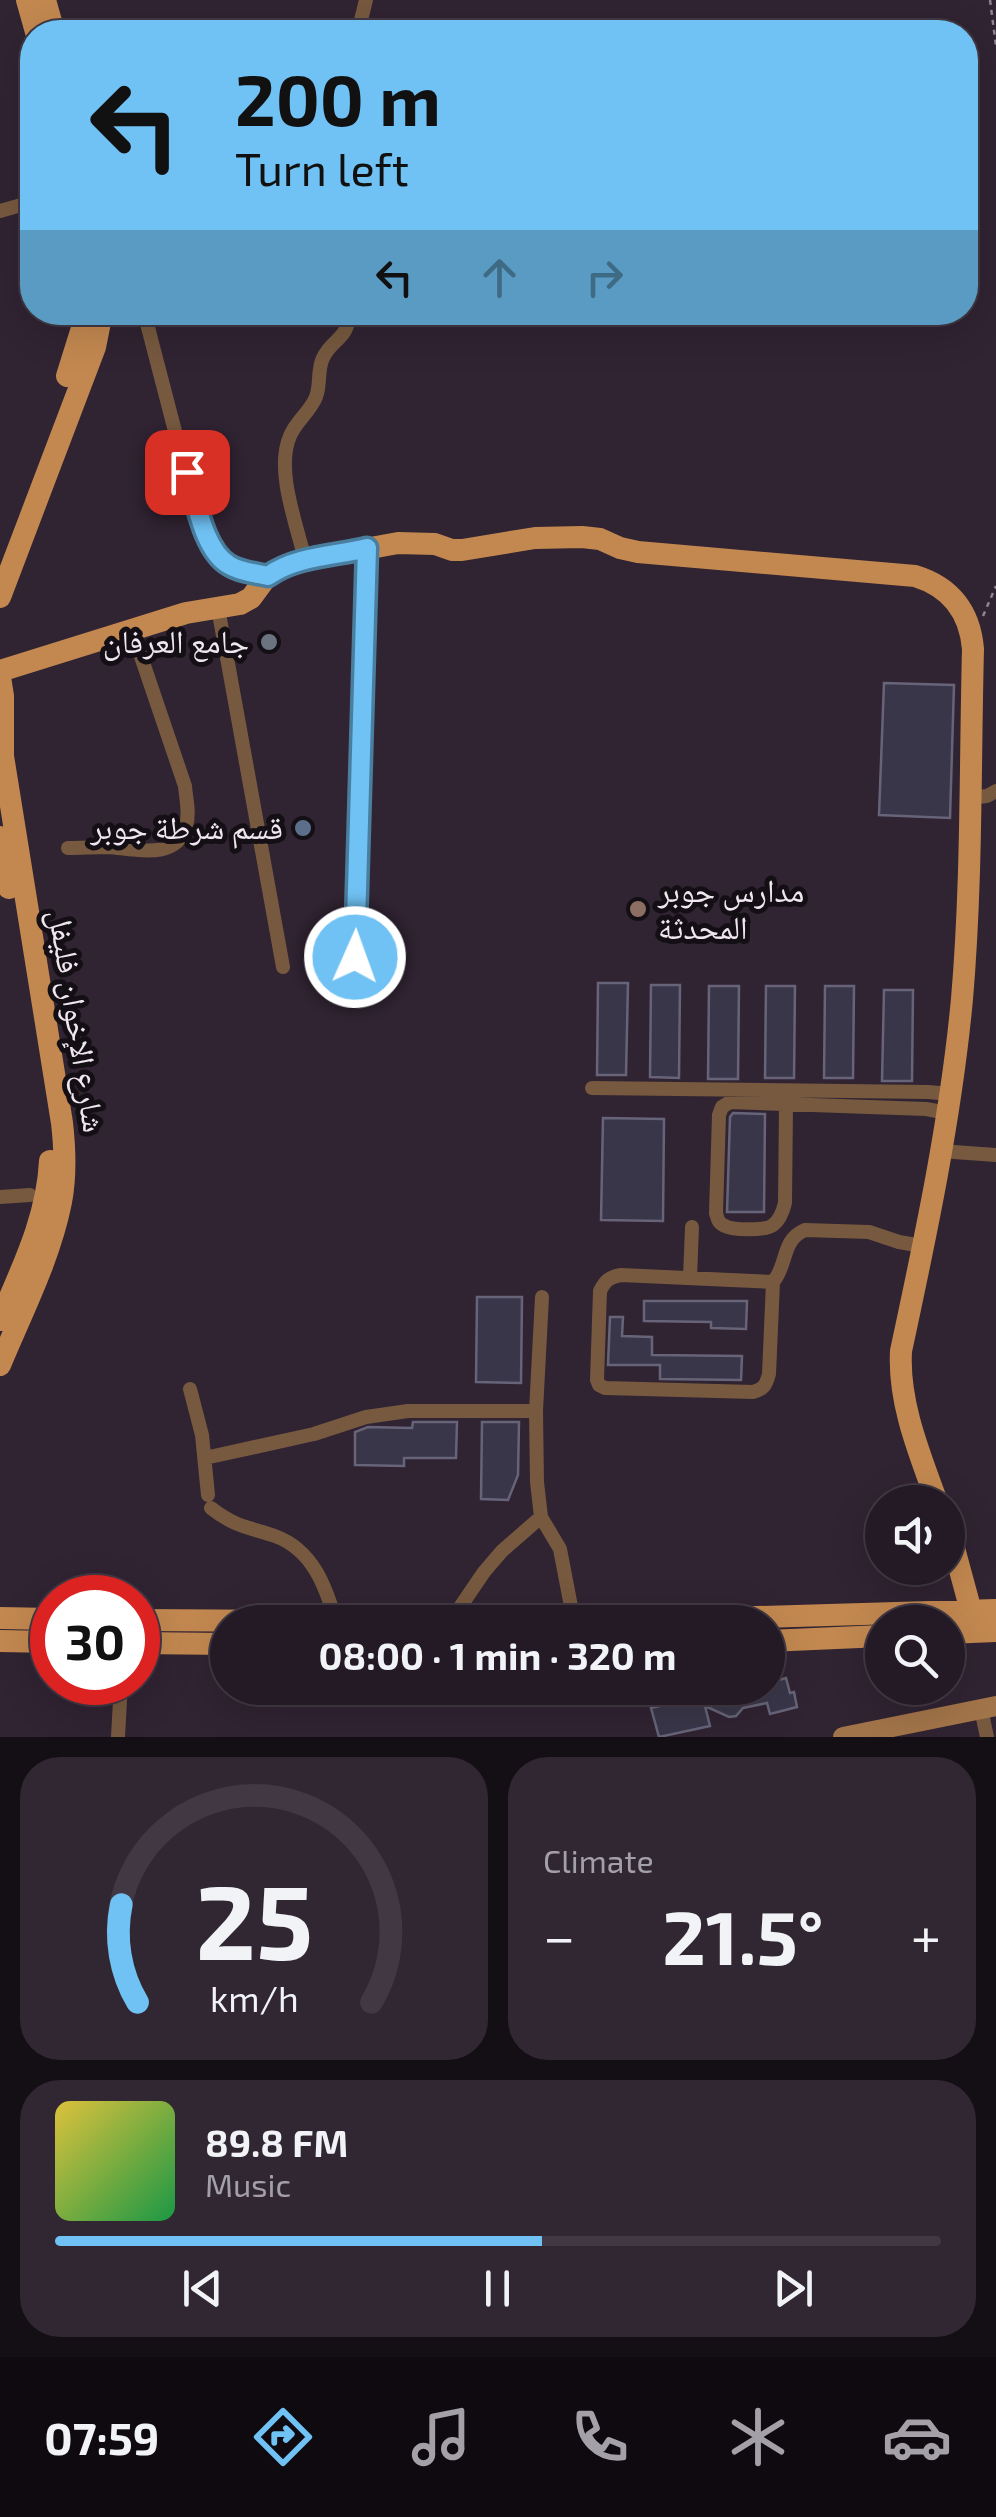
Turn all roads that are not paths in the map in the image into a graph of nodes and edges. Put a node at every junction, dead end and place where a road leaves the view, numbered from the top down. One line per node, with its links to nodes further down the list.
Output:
1 (84, 325): 6 (main road)
2 (99, 325): 9 (main road)
3 (147, 325): 8 (street)
4 (348, 325): 7 (street)
5 (367, 548): 7 (main road); 15 (main road); 19 (street)
6 (0, 556)
7 (305, 560): 8 (main road)
8 (268, 576): 10 (main road)
9 (0, 597)
10 (218, 608): 11 (main road); 20 (street)
11 (132, 630): 12 (main road); 16 (street)
12 (0, 674): 13 (main road, شارع الإخوان فليفل)
13 (1, 722): 18 (main road, شارع الإخوان فليفل)
14 (996, 791): 15 (street)
15 (970, 798): 22 (main road)
16 (68, 848)
17 (1, 849): 18 (main road, شارع الإخوان فليفل)
18 (27, 950): 29 (main road, شارع الإخوان فليفل)
19 (355, 957)
20 (283, 966)
21 (592, 1088): 22 (street)
22 (949, 1104): 23 (street); 24 (main road)
23 (786, 1106): 23 (street)
24 (940, 1151): 25 (street); 30 (main road)
25 (996, 1155)
26 (30, 1195): 27 (street)
27 (0, 1196)
28 (692, 1226): 31 (street)
29 (46, 1231): 34 (main road, شارع الإخوان فليفل); 35 (main road, شارع الإخوان فليفل)
30 (922, 1246): 32 (street); 39 (main road)
31 (690, 1278): 32 (street); 32 (street)
32 (773, 1282)
33 (542, 1297): 37 (street)
34 (0, 1320)
35 (0, 1365)
36 (190, 1390): 38 (street)
37 (536, 1411): 38 (street); 40 (street)
38 (206, 1458): 42 (street)
39 (931, 1485)
40 (541, 1517): 43 (street); 44 (street)
41 (964, 1585): 46 (main road)
42 (331, 1605)
43 (462, 1605)
44 (571, 1605)
45 (996, 1610): 46 (main road)
46 (971, 1611): 47 (main road)
47 (785, 1616)
48 (0, 1618): 49 (main road)
49 (30, 1619)
50 (160, 1620): 51 (main road)
51 (210, 1621)
52 (996, 1631): 53 (main road)
53 (965, 1632)
54 (865, 1637): 55 (main road)
55 (785, 1639)
56 (0, 1641): 57 (main road)
57 (30, 1642)
58 (160, 1643): 59 (main road)
59 (210, 1644)
60 (119, 1705): 62 (street)
61 (988, 1708): 63 (main road); 64 (street)
62 (118, 1737)
63 (842, 1737)
64 (987, 1737)

